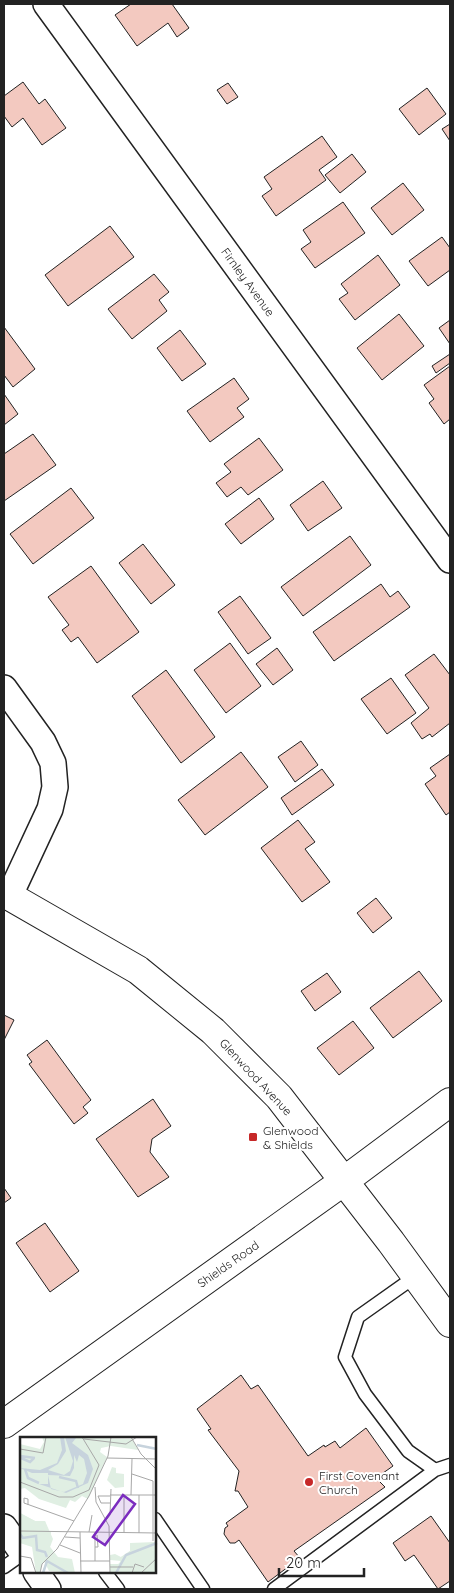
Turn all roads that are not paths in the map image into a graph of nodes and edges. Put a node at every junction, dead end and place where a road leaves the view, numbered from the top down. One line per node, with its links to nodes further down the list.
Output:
1 (46, 4): 2 (street, Firnley Avenue)
2 (450, 560)
3 (7, 699): 4 (street)
4 (6, 895): 6 (street, Glenwood Avenue)
5 (450, 1102): 6 (street, Shields Road)
6 (344, 1182): 7 (street, Glenwood Avenue); 9 (street, Shields Road)
7 (416, 1276): 8 (street, Glenwood Avenue); 11 (lane)
8 (450, 1323)
9 (4, 1424)
10 (450, 1465): 11 (lane)
11 (435, 1470): 20 (lane)
12 (156, 1520): 19 (lane)
13 (15, 1538): 14 (lane)
14 (4, 1567)
15 (37, 1573): 17 (street)
16 (106, 1573): 18 (lane)
17 (48, 1589)
18 (118, 1589)
19 (203, 1589)
20 (274, 1589)

